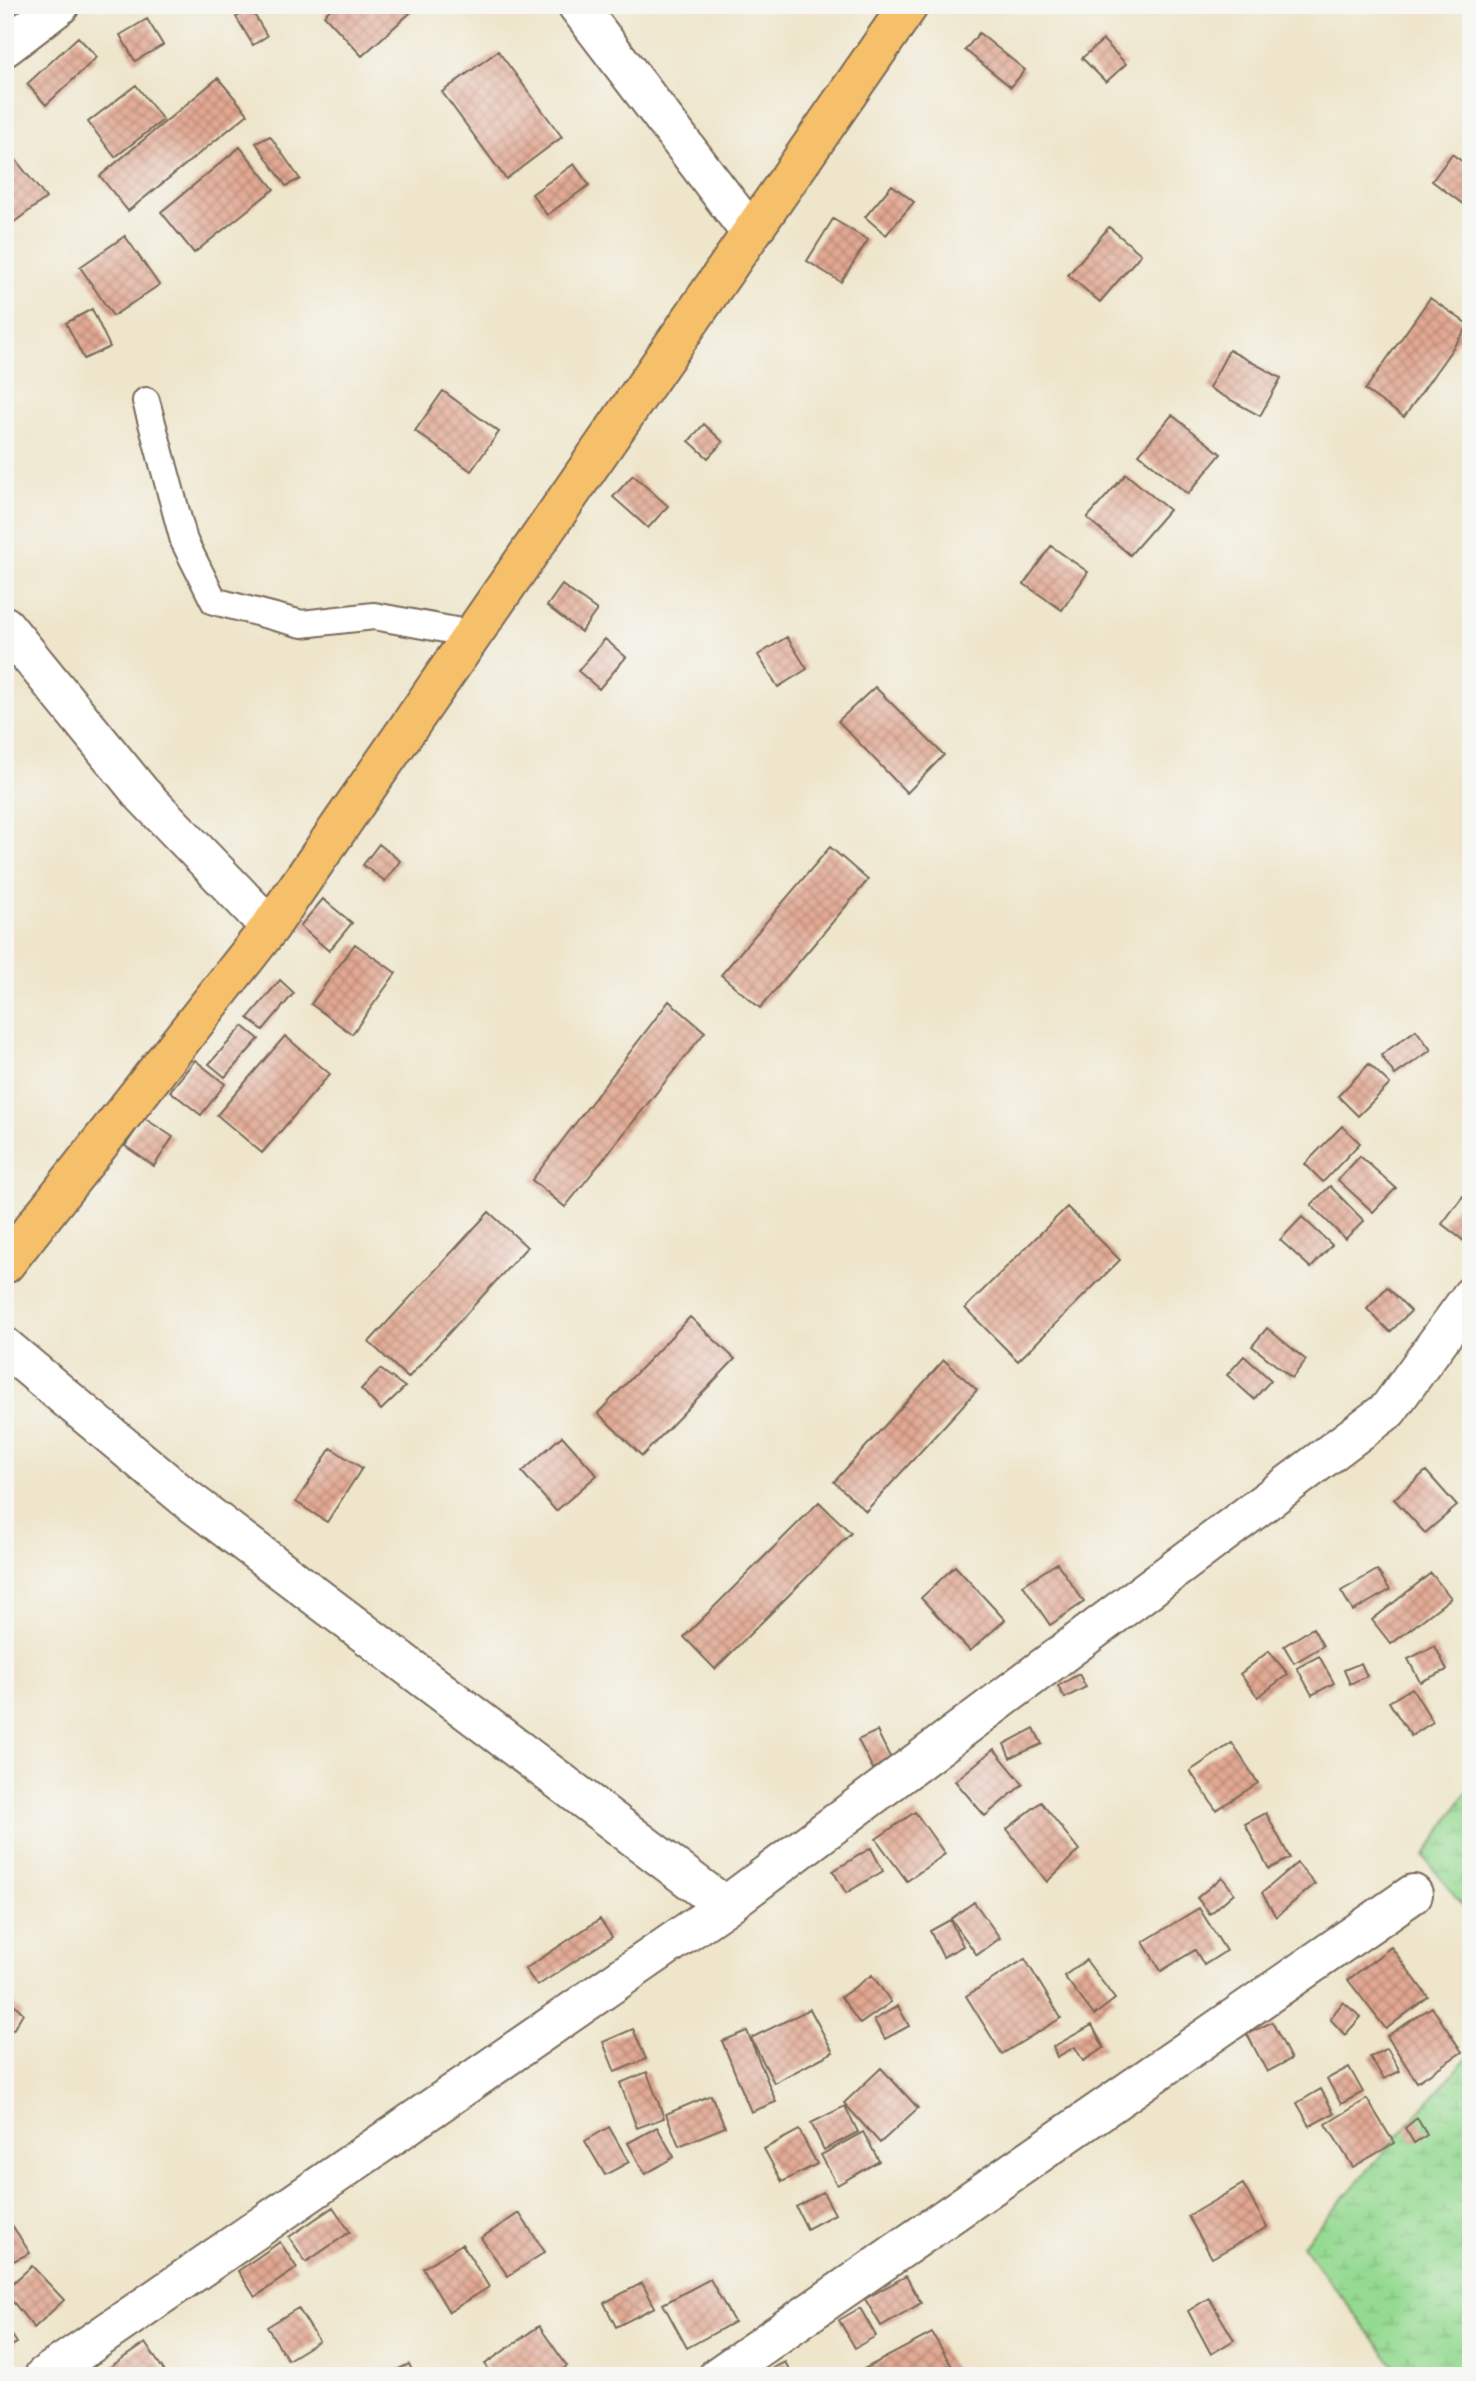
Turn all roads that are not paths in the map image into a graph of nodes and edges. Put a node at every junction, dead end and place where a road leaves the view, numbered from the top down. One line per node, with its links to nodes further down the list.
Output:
1 (60, 5): 4 (street)
2 (577, 5): 5 (street)
3 (909, 5): 5 (highway)
4 (5, 47)
5 (750, 232): 8 (highway)
6 (146, 401): 8 (lane)
7 (5, 626): 9 (street)
8 (472, 634): 9 (highway)
9 (270, 927): 10 (highway)
10 (5, 1264)
11 (1471, 1297): 14 (street)
12 (5, 1347): 14 (street)
13 (1412, 1894): 16 (street)
14 (725, 1906): 15 (street)
15 (44, 2376)
16 (718, 2376)

